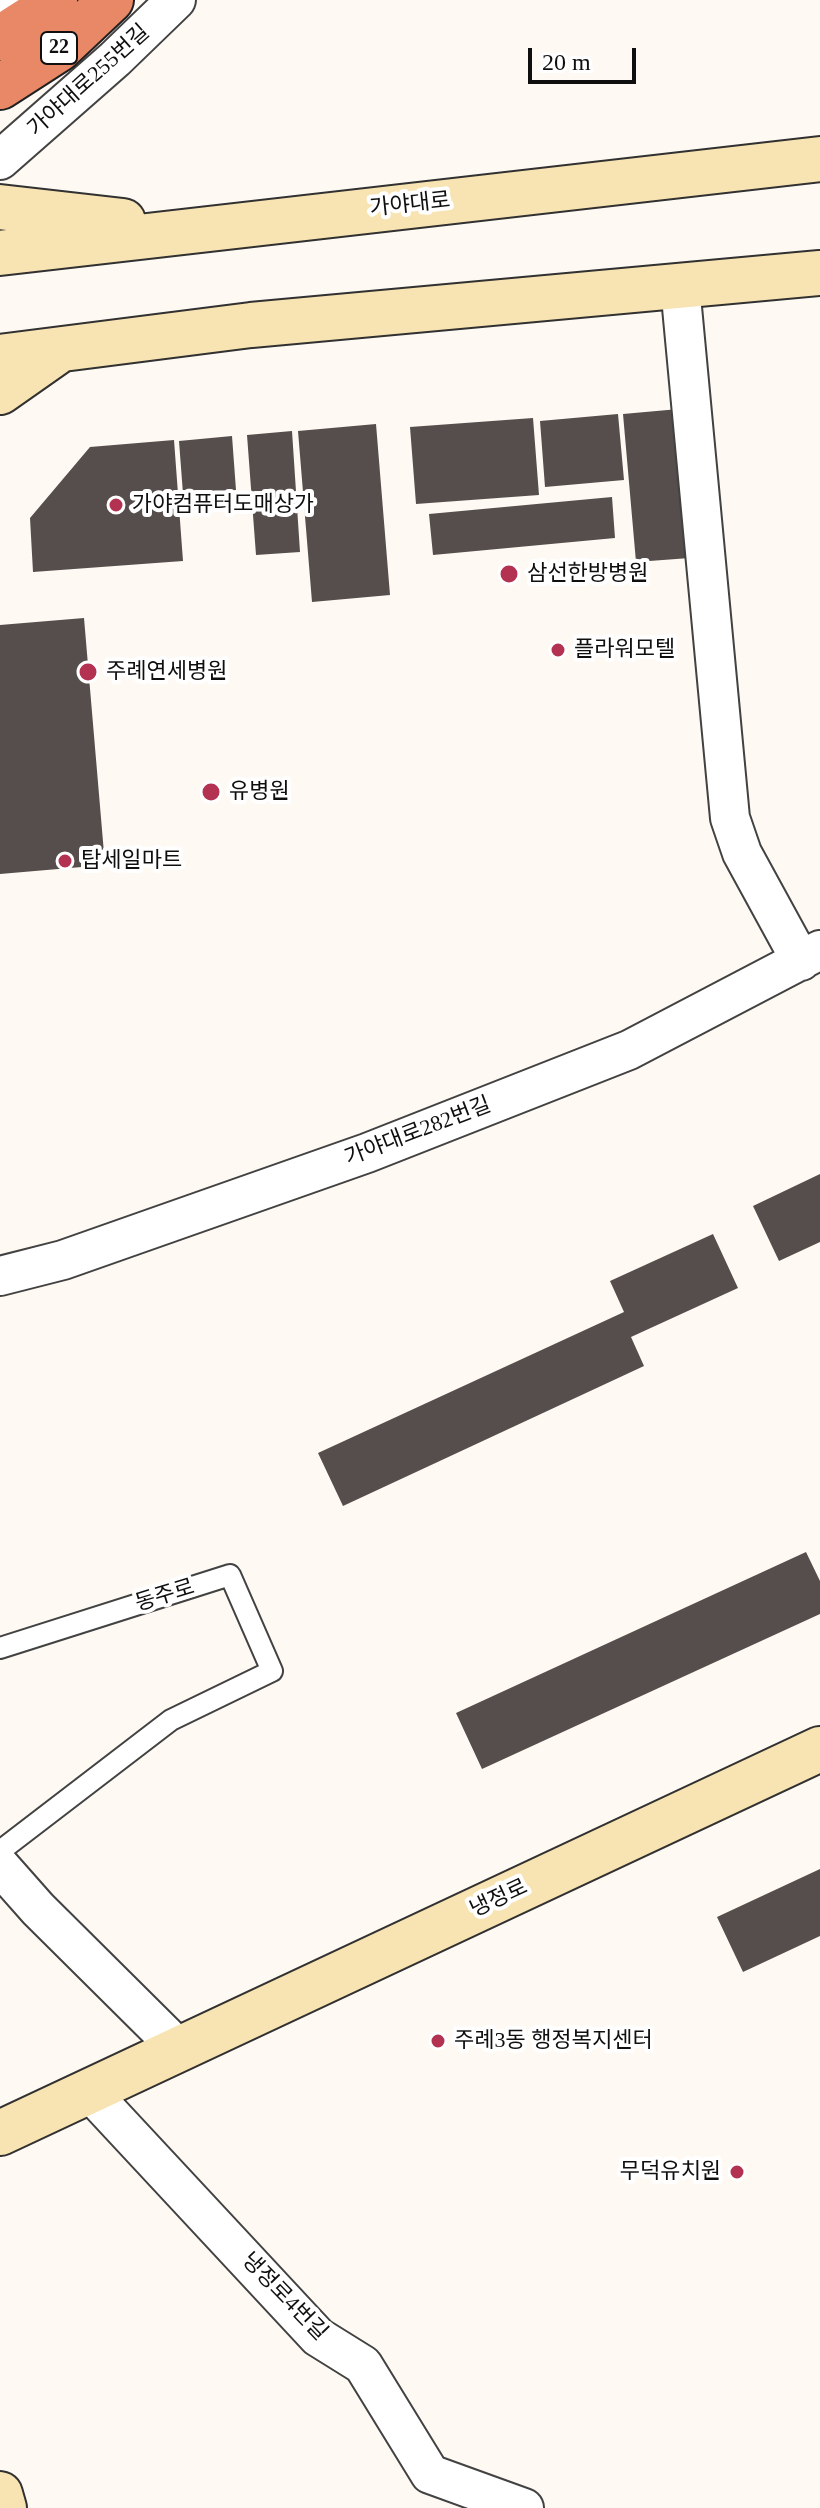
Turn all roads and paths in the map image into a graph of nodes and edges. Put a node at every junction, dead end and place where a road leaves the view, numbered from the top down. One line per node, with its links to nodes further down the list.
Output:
1 (14, 0): 5 (street)
2 (55, 0): 6 (highway, 22)
3 (111, 0): 7 (highway, 22)
4 (176, 0): 9 (street, 가야대로255번길)
5 (0, 12)
6 (0, 38)
7 (0, 87)
8 (820, 159): 11 (main road, 가야대로)
9 (0, 160)
10 (0, 204): 11 (main road)
11 (197, 229): 12 (main road, 가야대로)
12 (0, 253)
13 (820, 273): 14 (main road)
14 (680, 286): 15 (main road); 18 (street)
15 (59, 350): 16 (main road); 17 (main road)
16 (0, 357)
17 (0, 392)
18 (811, 955): 19 (street, 가야대로282번길)
19 (0, 1276)
20 (0, 1648): 22 (lane, 동주로)
21 (820, 1749): 24 (main road, 냉정로)
22 (0, 1851)
23 (0, 1866): 24 (street)
24 (179, 2049): 25 (main road, 냉정로)
25 (89, 2091): 26 (main road, 냉정로); 29 (street, 냉정로4번길)
26 (0, 2133)
27 (0, 2494): 28 (main road)
28 (4, 2508)
29 (524, 2508)

